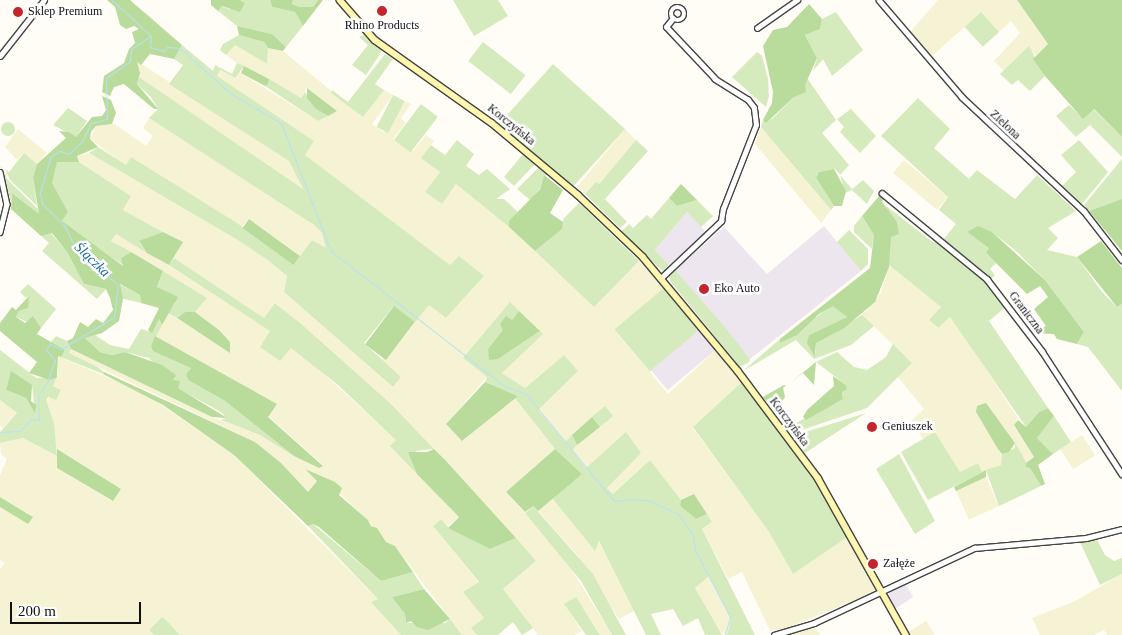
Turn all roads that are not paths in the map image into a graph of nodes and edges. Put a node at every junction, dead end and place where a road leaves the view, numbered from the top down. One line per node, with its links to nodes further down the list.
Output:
1 (44, 0): 7 (street)
2 (340, 0): 12 (main road, Korczyńska)
3 (797, 0): 6 (street)
4 (880, 0): 11 (street, Zielona)
5 (673, 18): 12 (street)
6 (757, 28)
7 (0, 56)
8 (0, 172): 10 (street)
9 (882, 194): 13 (street, Graniczna)
10 (0, 232)
11 (1122, 260)
12 (660, 278): 15 (main road, Korczyńska)
13 (1122, 474)
14 (1122, 529): 15 (street)
15 (882, 592): 16 (street); 17 (main road, Korczyńska)
16 (774, 635)
17 (906, 635)

